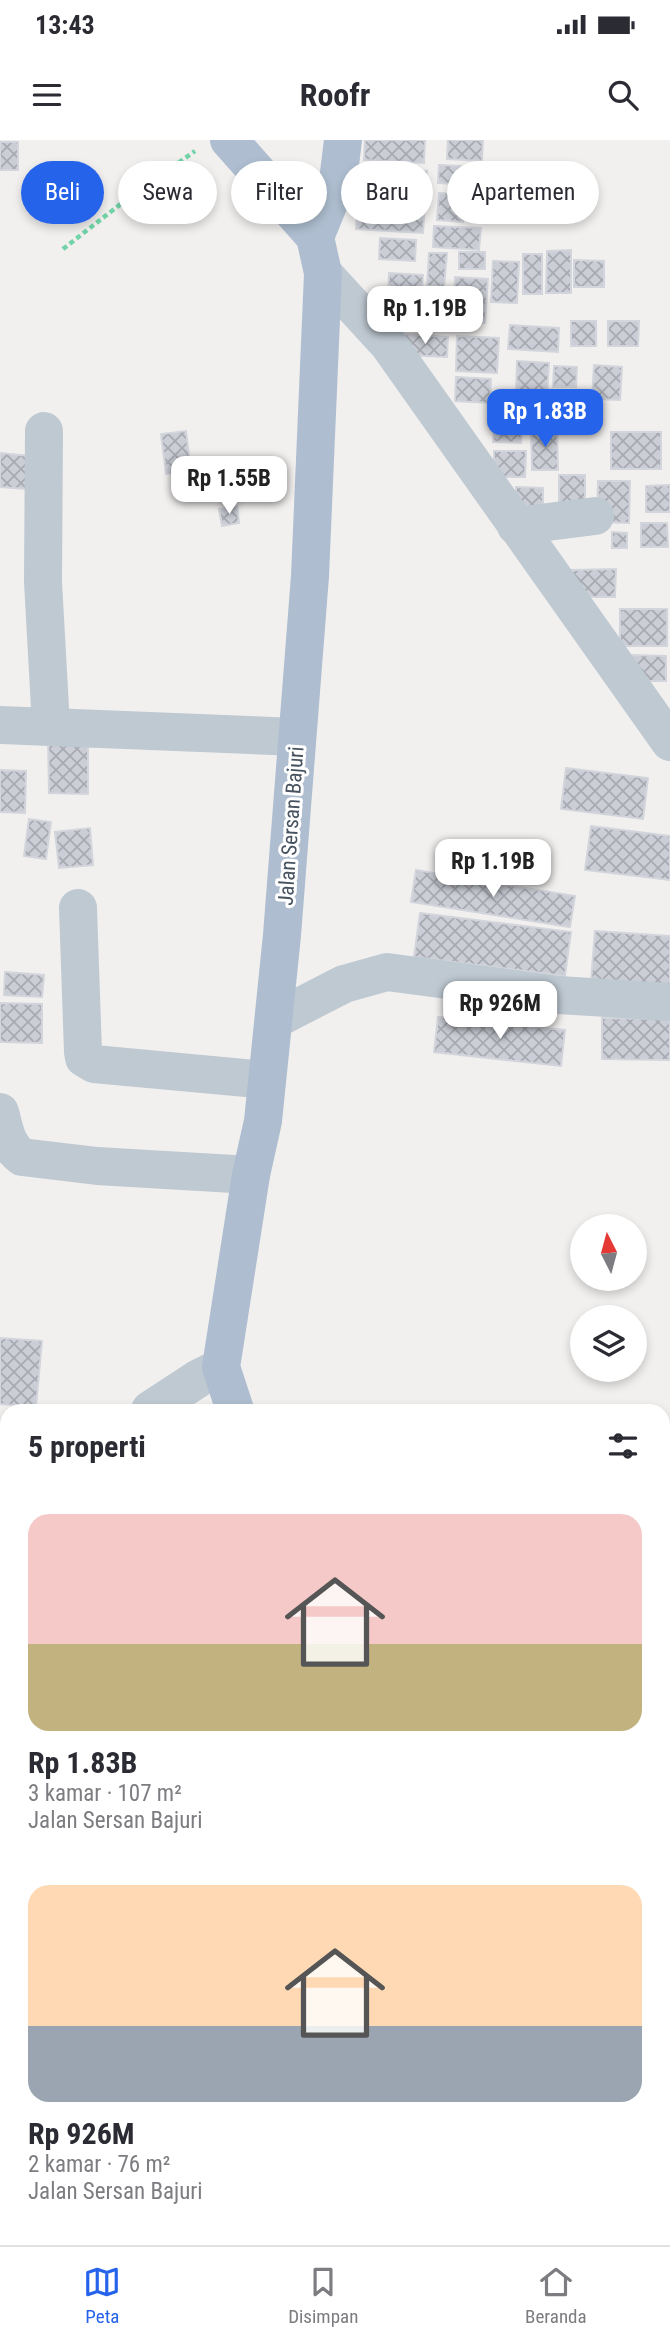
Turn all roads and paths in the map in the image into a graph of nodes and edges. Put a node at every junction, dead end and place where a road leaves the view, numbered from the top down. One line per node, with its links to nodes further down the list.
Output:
1 (343, 140): 4 (main road, Jalan Sersan Bajuri)
2 (216, 142): 3 (path); 4 (main road)
3 (62, 249)
4 (319, 255): 7 (street); 10 (main road, Jalan Sersan Bajuri)
5 (44, 430): 9 (street)
6 (595, 516): 7 (street)
7 (516, 526): 11 (street)
8 (0, 725): 9 (street)
9 (51, 726): 10 (street)
10 (298, 737): 14 (main road, Jalan Sersan Bajuri)
11 (670, 742)
12 (78, 908): 15 (street)
13 (670, 1002): 14 (street)
14 (274, 1020): 15 (main road, Jalan Sersan Bajuri)
15 (267, 1080): 17 (main road, Jalan Sersan Bajuri)
16 (0, 1112): 17 (street)
17 (251, 1175): 18 (main road, Jalan Sersan Bajuri)
18 (221, 1367): 19 (street); 20 (main road, Jalan Sersan Bajuri)
19 (159, 1404)
20 (233, 1404)

